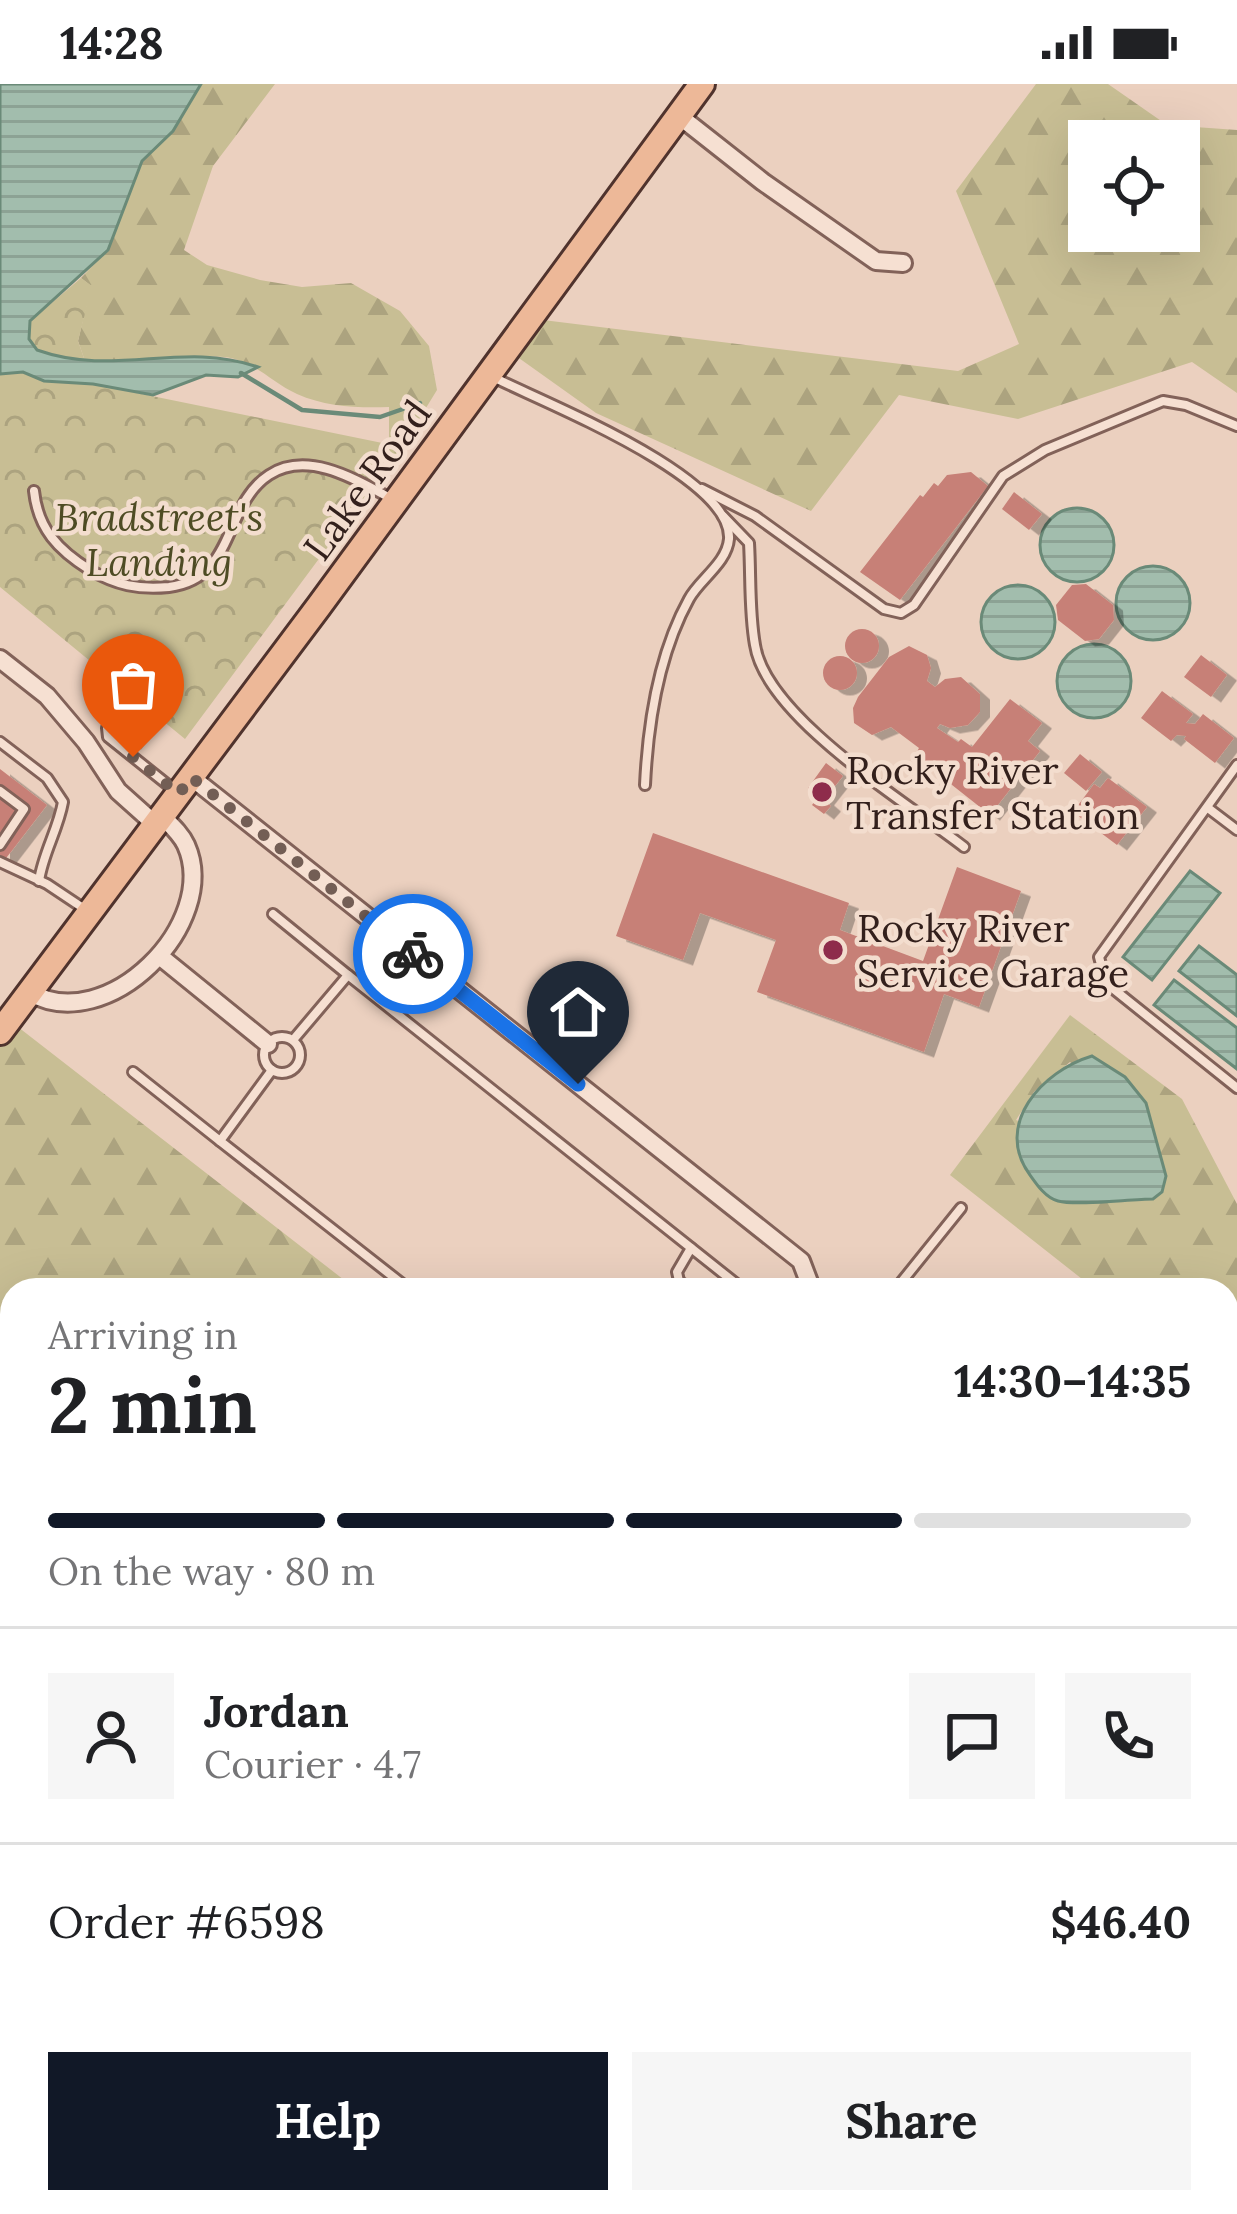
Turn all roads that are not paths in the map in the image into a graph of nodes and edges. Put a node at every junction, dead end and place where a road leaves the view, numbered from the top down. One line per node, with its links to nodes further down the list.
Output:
1 (701, 84): 2 (main road, Lake Road)
2 (678, 115): 3 (street); 4 (main road, Lake Road)
3 (903, 263)
4 (489, 375): 6 (lane); 8 (main road, Lake Road)
5 (1237, 426): 6 (lane)
6 (702, 489): 9 (lane)
7 (34, 491): 8 (lane)
8 (396, 501): 14 (main road, Lake Road)
9 (722, 514): 15 (lane); 21 (lane)
10 (0, 659): 18 (street)
11 (116, 716): 14 (lane)
12 (0, 742): 23 (lane)
13 (1237, 765): 17 (lane)
14 (185, 785): 18 (main road, Lake Road); 41 (street)
15 (644, 785)
16 (0, 791): 20 (lane)
17 (1208, 808): 19 (lane); 34 (lane)
18 (159, 820): 24 (main road, Lake Road); 26 (street)
19 (1237, 830)
20 (0, 845)
21 (964, 847)
22 (0, 862): 23 (lane)
23 (39, 880): 24 (lane)
24 (88, 910): 28 (main road, Lake Road)
25 (272, 914): 27 (lane)
26 (162, 958): 28 (street); 31 (street)
27 (348, 975): 30 (lane); 37 (lane)
28 (29, 992): 29 (main road, Lake Road)
29 (0, 1032)
30 (292, 1040): 31 (lane); 32 (lane)
31 (268, 1044): 32 (lane)
32 (272, 1070): 35 (lane)
33 (134, 1072): 35 (lane)
34 (1237, 1088)
35 (220, 1141): 38 (lane)
36 (961, 1208): 42 (lane)
37 (691, 1248): 39 (lane); 40 (lane)
38 (395, 1278)
39 (678, 1278)
40 (729, 1278)
41 (808, 1278)
42 (905, 1278)

